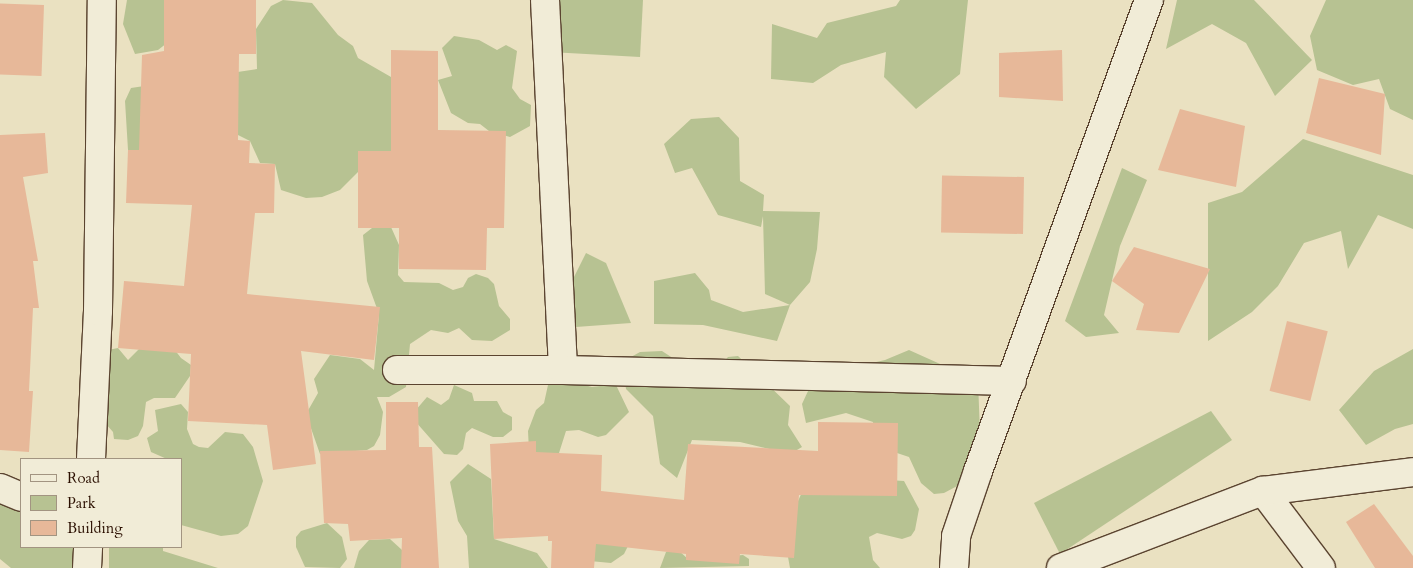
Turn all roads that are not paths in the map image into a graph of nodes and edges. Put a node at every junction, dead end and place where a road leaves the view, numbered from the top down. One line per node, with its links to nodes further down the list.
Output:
1 (102, 0): 7 (street)
2 (545, 0): 5 (street)
3 (1149, 0): 6 (street)
4 (397, 370): 5 (street)
5 (563, 370): 6 (street)
6 (1012, 381): 14 (street)
7 (91, 458)
8 (1413, 472): 10 (street)
9 (0, 488): 11 (street)
10 (1263, 490): 15 (street); 16 (street)
11 (20, 497)
12 (88, 548): 13 (street)
13 (87, 568)
14 (954, 568)
15 (1061, 568)
16 (1321, 568)

